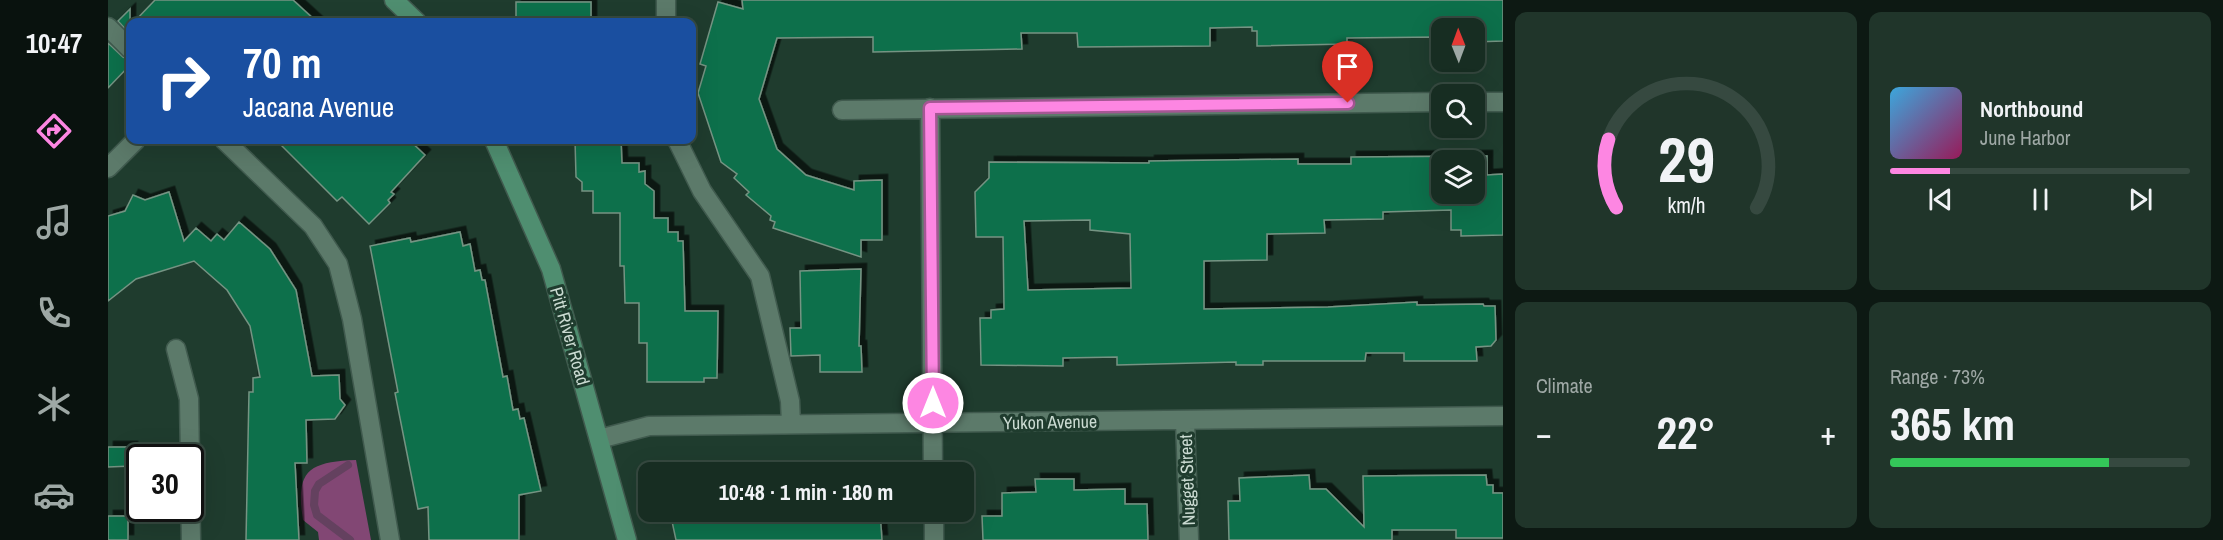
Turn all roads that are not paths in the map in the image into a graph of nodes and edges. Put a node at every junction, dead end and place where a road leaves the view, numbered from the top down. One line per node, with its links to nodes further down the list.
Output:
1 (394, 0): 3 (main road)
2 (666, 0): 4 (street)
3 (413, 18)
4 (666, 18)
5 (108, 27): 6 (street)
6 (126, 45)
7 (1431, 102): 10 (street)
8 (1485, 102): 9 (street)
9 (1503, 102)
10 (930, 108): 11 (street); 21 (street)
11 (842, 110)
12 (131, 144): 16 (street)
13 (228, 144): 28 (street)
14 (496, 144): 22 (main road, Pitt River Road)
15 (679, 144): 20 (street)
16 (108, 168)
17 (176, 349): 23 (street)
18 (1503, 416): 19 (street, Yukon Avenue)
19 (1185, 420): 21 (street, Yukon Avenue); 31 (street, Nugget Street)
20 (791, 424): 21 (street, Yukon Avenue); 22 (street, Yukon Avenue)
21 (933, 424): 24 (street)
22 (599, 439): 29 (main road, Pitt River Road)
23 (190, 444)
24 (933, 462)
25 (191, 522): 27 (street)
26 (934, 522): 30 (street)
27 (192, 540)
28 (390, 540)
29 (627, 540)
30 (934, 540)
31 (1189, 540)

